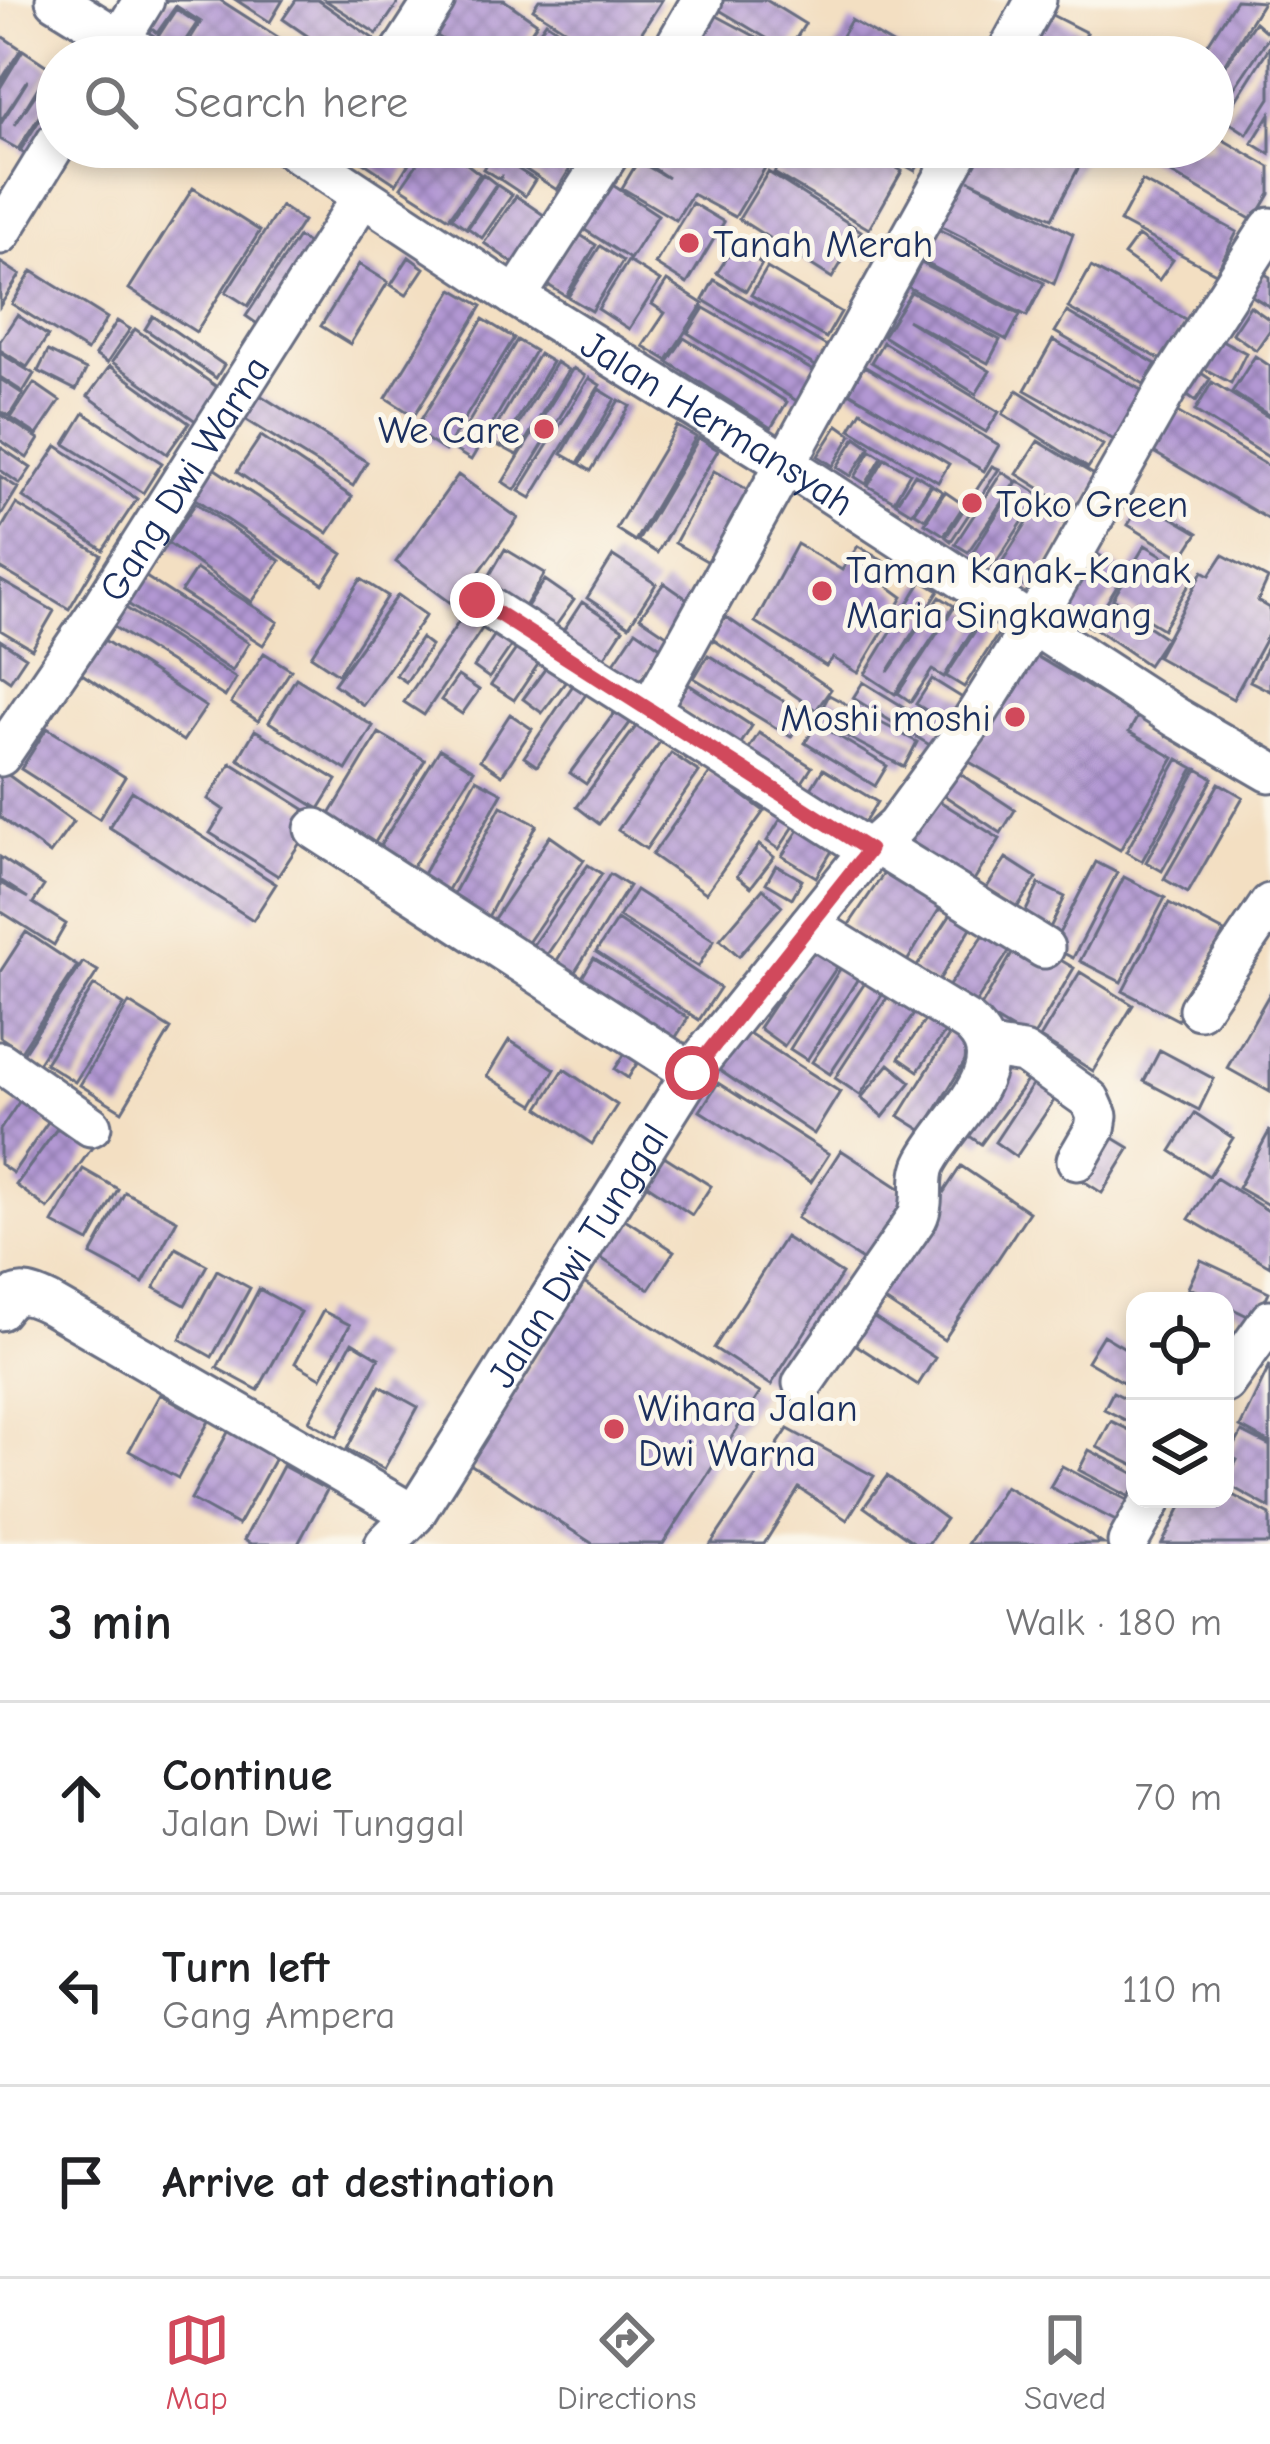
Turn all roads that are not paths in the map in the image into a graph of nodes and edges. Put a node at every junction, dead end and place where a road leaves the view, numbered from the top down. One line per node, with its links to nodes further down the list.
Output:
1 (56, 0): 6 (street)
2 (144, 0): 7 (street)
3 (435, 0): 8 (street)
4 (702, 0): 9 (street)
5 (1036, 0): 10 (street)
6 (105, 36)
7 (131, 36)
8 (412, 36)
9 (681, 36)
10 (1016, 36)
11 (40, 168): 17 (street)
12 (340, 168): 15 (street, Jalan Hermansyah)
13 (599, 168): 18 (street)
14 (949, 168): 19 (street)
15 (362, 197): 18 (street, Jalan Hermansyah); 23 (street, Gang Dwi Warna)
16 (1270, 228): 21 (street, Jalan Dwi Tunggal)
17 (0, 233)
18 (516, 296): 19 (street, Jalan Hermansyah)
19 (784, 461): 21 (street, Jalan Hermansyah); 22 (street)
20 (477, 600): 22 (street)
21 (1033, 624): 24 (street, Jalan Hermansyah); 26 (street, Jalan Dwi Tunggal)
22 (650, 710): 26 (street)
23 (0, 756)
24 (1270, 772)
25 (316, 830): 33 (street)
26 (873, 848): 28 (street, Jalan Dwi Tunggal); 29 (street)
27 (1270, 904): 30 (street)
28 (809, 925): 31 (street); 33 (street, Jalan Dwi Tunggal)
29 (1044, 947)
30 (1199, 1009)
31 (989, 1048): 35 (street); 39 (street)
32 (0, 1062): 34 (street)
33 (692, 1073): 41 (street, Jalan Dwi Tunggal)
34 (92, 1126)
35 (1077, 1160)
36 (0, 1310): 41 (street)
37 (1270, 1320): 38 (street)
38 (1234, 1370)
39 (803, 1383)
40 (1147, 1508): 42 (street)
41 (415, 1515): 43 (street, Jalan Dwi Tunggal)
42 (1128, 1542)
43 (385, 1544)

